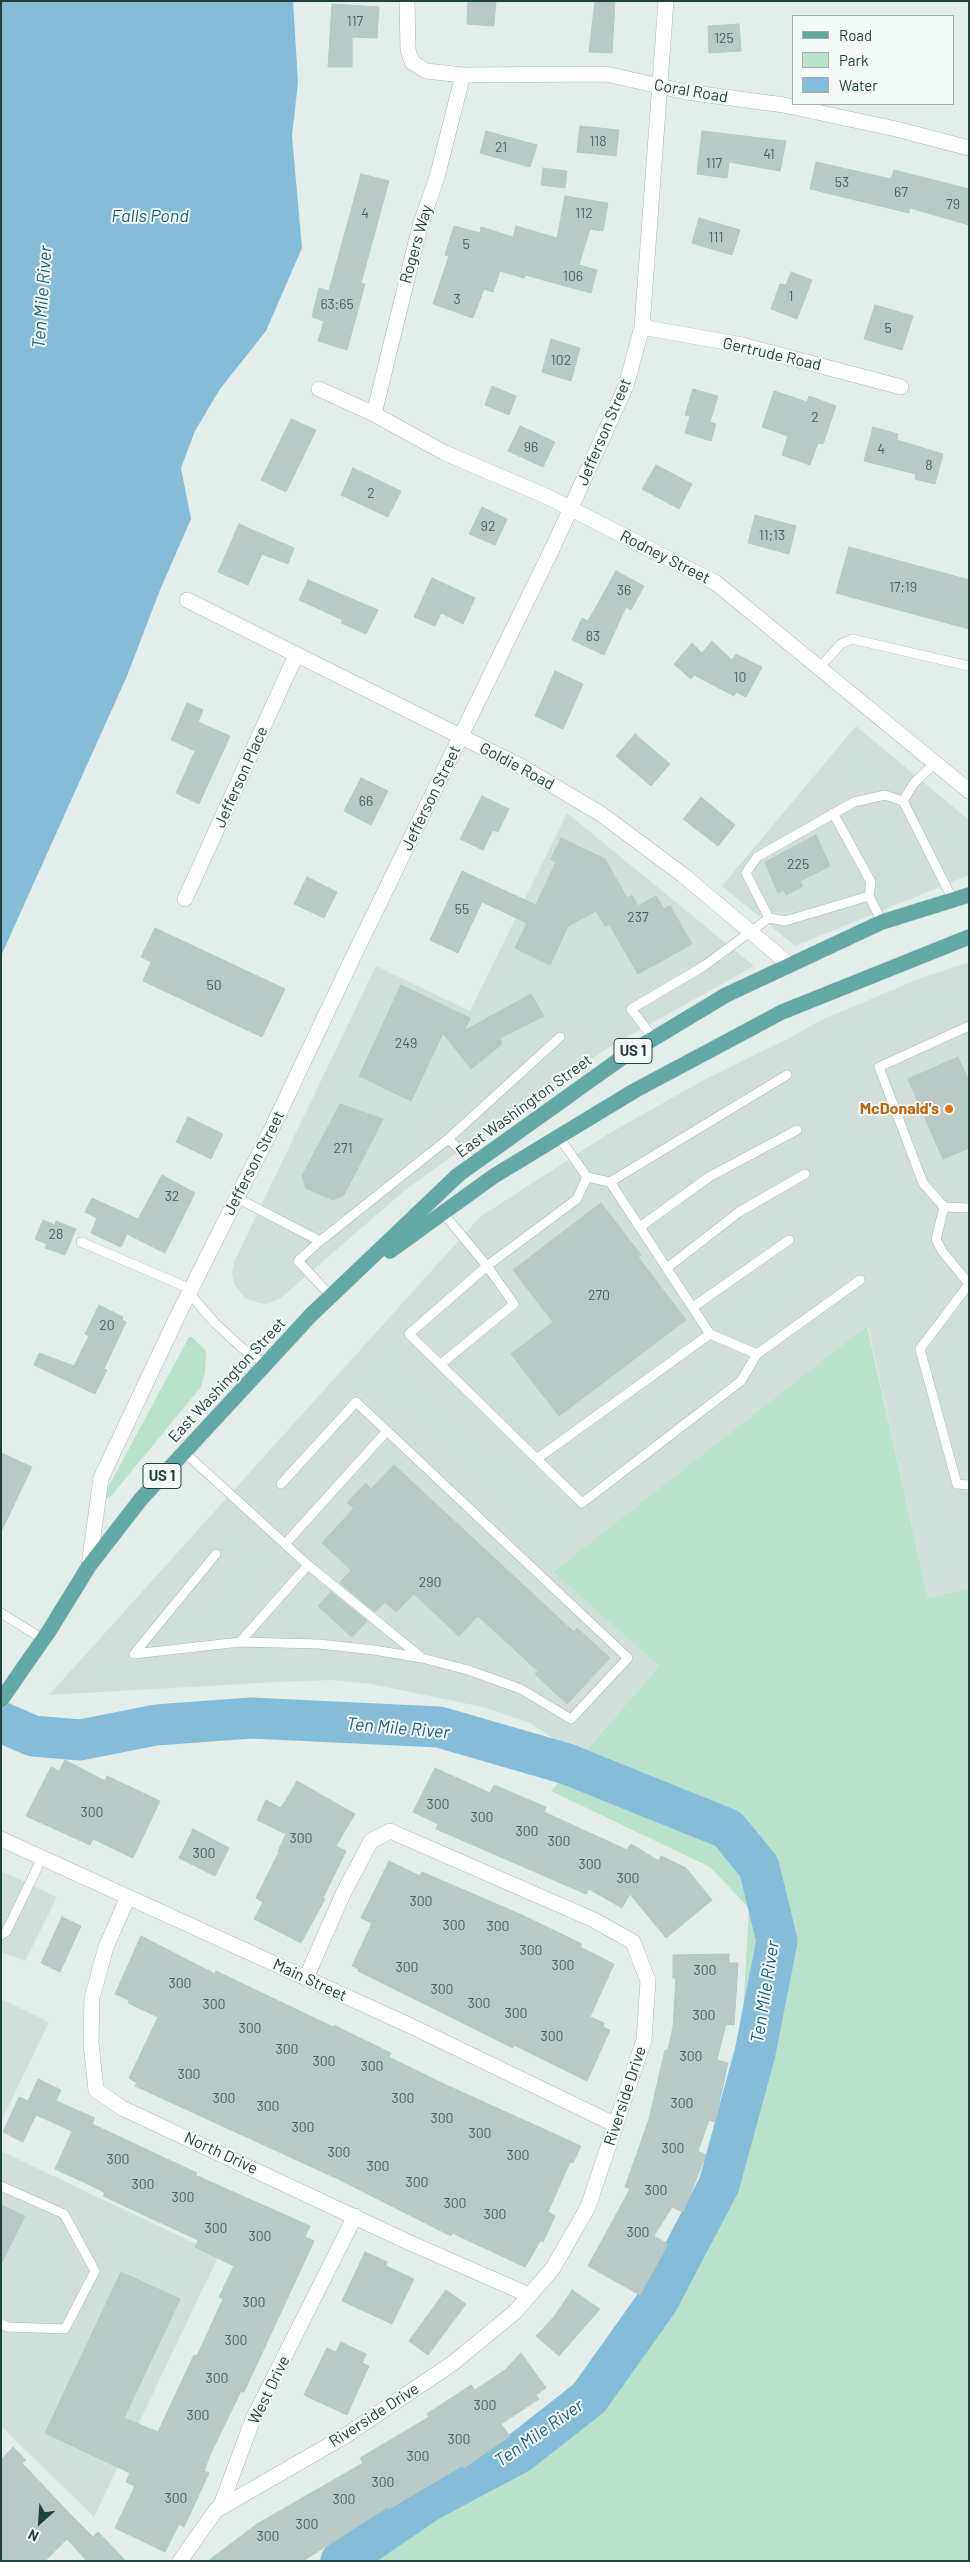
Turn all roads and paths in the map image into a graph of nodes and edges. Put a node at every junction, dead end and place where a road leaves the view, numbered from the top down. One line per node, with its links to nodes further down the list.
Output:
1 (407, 1): 3 (street, Coral Road)
2 (666, 1): 4 (street, Jefferson Street)
3 (463, 75): 4 (street, Coral Road); 9 (street, Rogers Way)
4 (661, 86): 5 (street, Coral Road); 6 (street, Jefferson Street)
5 (969, 148)
6 (642, 327): 7 (street, Gertrude Road); 10 (street, Jefferson Street)
7 (901, 386)
8 (319, 390): 9 (street, Rodney Street)
9 (374, 414): 10 (street, Rodney Street)
10 (571, 509): 14 (street, Rodney Street); 15 (street, Jefferson Street)
11 (187, 600): 12 (street, Goldie Road)
12 (296, 655): 15 (street, Goldie Road); 22 (street, Jefferson Place)
13 (969, 666): 14 (lane)
14 (820, 667): 16 (street, Rodney Street)
15 (461, 736): 26 (street, Goldie Road); 40 (street, Jefferson Street)
16 (935, 763): 17 (street, Rodney Street); 18 (lane)
17 (969, 791)
18 (903, 801): 19 (lane); 23 (lane)
19 (832, 813): 21 (lane); 24 (lane)
20 (969, 894): 23 (main road, East Washington Street / US 1)
21 (870, 896): 24 (lane); 25 (lane)
22 (185, 899)
23 (953, 900): 25 (main road, East Washington Street / US 1)
24 (768, 918): 26 (lane)
25 (882, 922): 28 (main road, East Washington Street / US 1)
26 (750, 931): 28 (street, Goldie Road); 31 (lane)
27 (969, 938): 34 (main road, East Washington Street / US 1)
28 (790, 965): 31 (main road, East Washington Street / US 1)
29 (969, 1026): 41 (lane)
30 (560, 1037): 35 (lane)
31 (654, 1038): 36 (main road, East Washington Street / US 1)
32 (787, 1075): 39 (lane)
33 (797, 1130): 44 (lane)
34 (559, 1137): 38 (lane); 43 (main road, East Washington Street / US 1)
35 (448, 1139): 36 (lane); 46 (lane)
36 (475, 1163): 51 (main road, East Washington Street / US 1)
37 (804, 1174): 49 (lane)
38 (587, 1177): 39 (lane); 48 (lane)
39 (610, 1182): 44 (lane)
40 (237, 1198): 46 (lane); 52 (street, Jefferson Street)
41 (944, 1207): 42 (lane); 63 (lane)
42 (969, 1208)
43 (443, 1213): 48 (lane); 51 (main road, East Washington Street / US 1)
44 (640, 1227): 49 (lane)
45 (789, 1240): 54 (lane)
46 (320, 1241): 53 (lane)
47 (81, 1242): 52 (lane)
48 (487, 1266): 58 (lane); 58 (lane)
49 (667, 1268): 54 (lane)
50 (860, 1280): 56 (lane)
51 (344, 1284): 53 (main road, East Washington Street / US 1)
52 (190, 1291): 57 (lane); 67 (street, Jefferson Street)
53 (331, 1296): 57 (main road, East Washington Street / US 1)
54 (693, 1307): 55 (lane)
55 (710, 1334): 56 (lane); 61 (lane)
56 (757, 1354): 61 (lane)
57 (266, 1364): 60 (main road, East Washington Street / US 1)
58 (441, 1364): 61 (lane)
59 (387, 1431): 62 (lane); 64 (lane); 71 (lane)
60 (184, 1452): 64 (lane); 67 (main road, East Washington Street / US 1)
61 (538, 1458)
62 (281, 1484)
63 (969, 1485)
64 (285, 1544): 66 (lane)
65 (216, 1554): 70 (lane)
66 (308, 1565): 70 (lane); 71 (lane)
67 (89, 1566): 69 (main road, East Washington Street / US 1)
68 (1, 1613): 69 (lane)
69 (43, 1639): 72 (main road, East Washington Street / US 1)
70 (240, 1642): 71 (lane)
71 (422, 1658)
72 (4, 1695)
73 (1, 1839): 74 (street, Main Street)
74 (42, 1858): 75 (street, Main Street); 76 (lane)
75 (128, 1897): 77 (street, Main Street); 80 (street, North Drive)
76 (1, 1935)
77 (306, 1978): 78 (street, Main Street); 78 (street, Riverside Drive)
78 (616, 2125): 81 (street, Riverside Drive)
79 (1, 2186): 82 (lane)
80 (355, 2216): 81 (street, North Drive); 83 (street, West Drive)
81 (529, 2296): 83 (street, Riverside Drive)
82 (1, 2324)
83 (220, 2508): 84 (street, West Drive)
84 (180, 2561)

